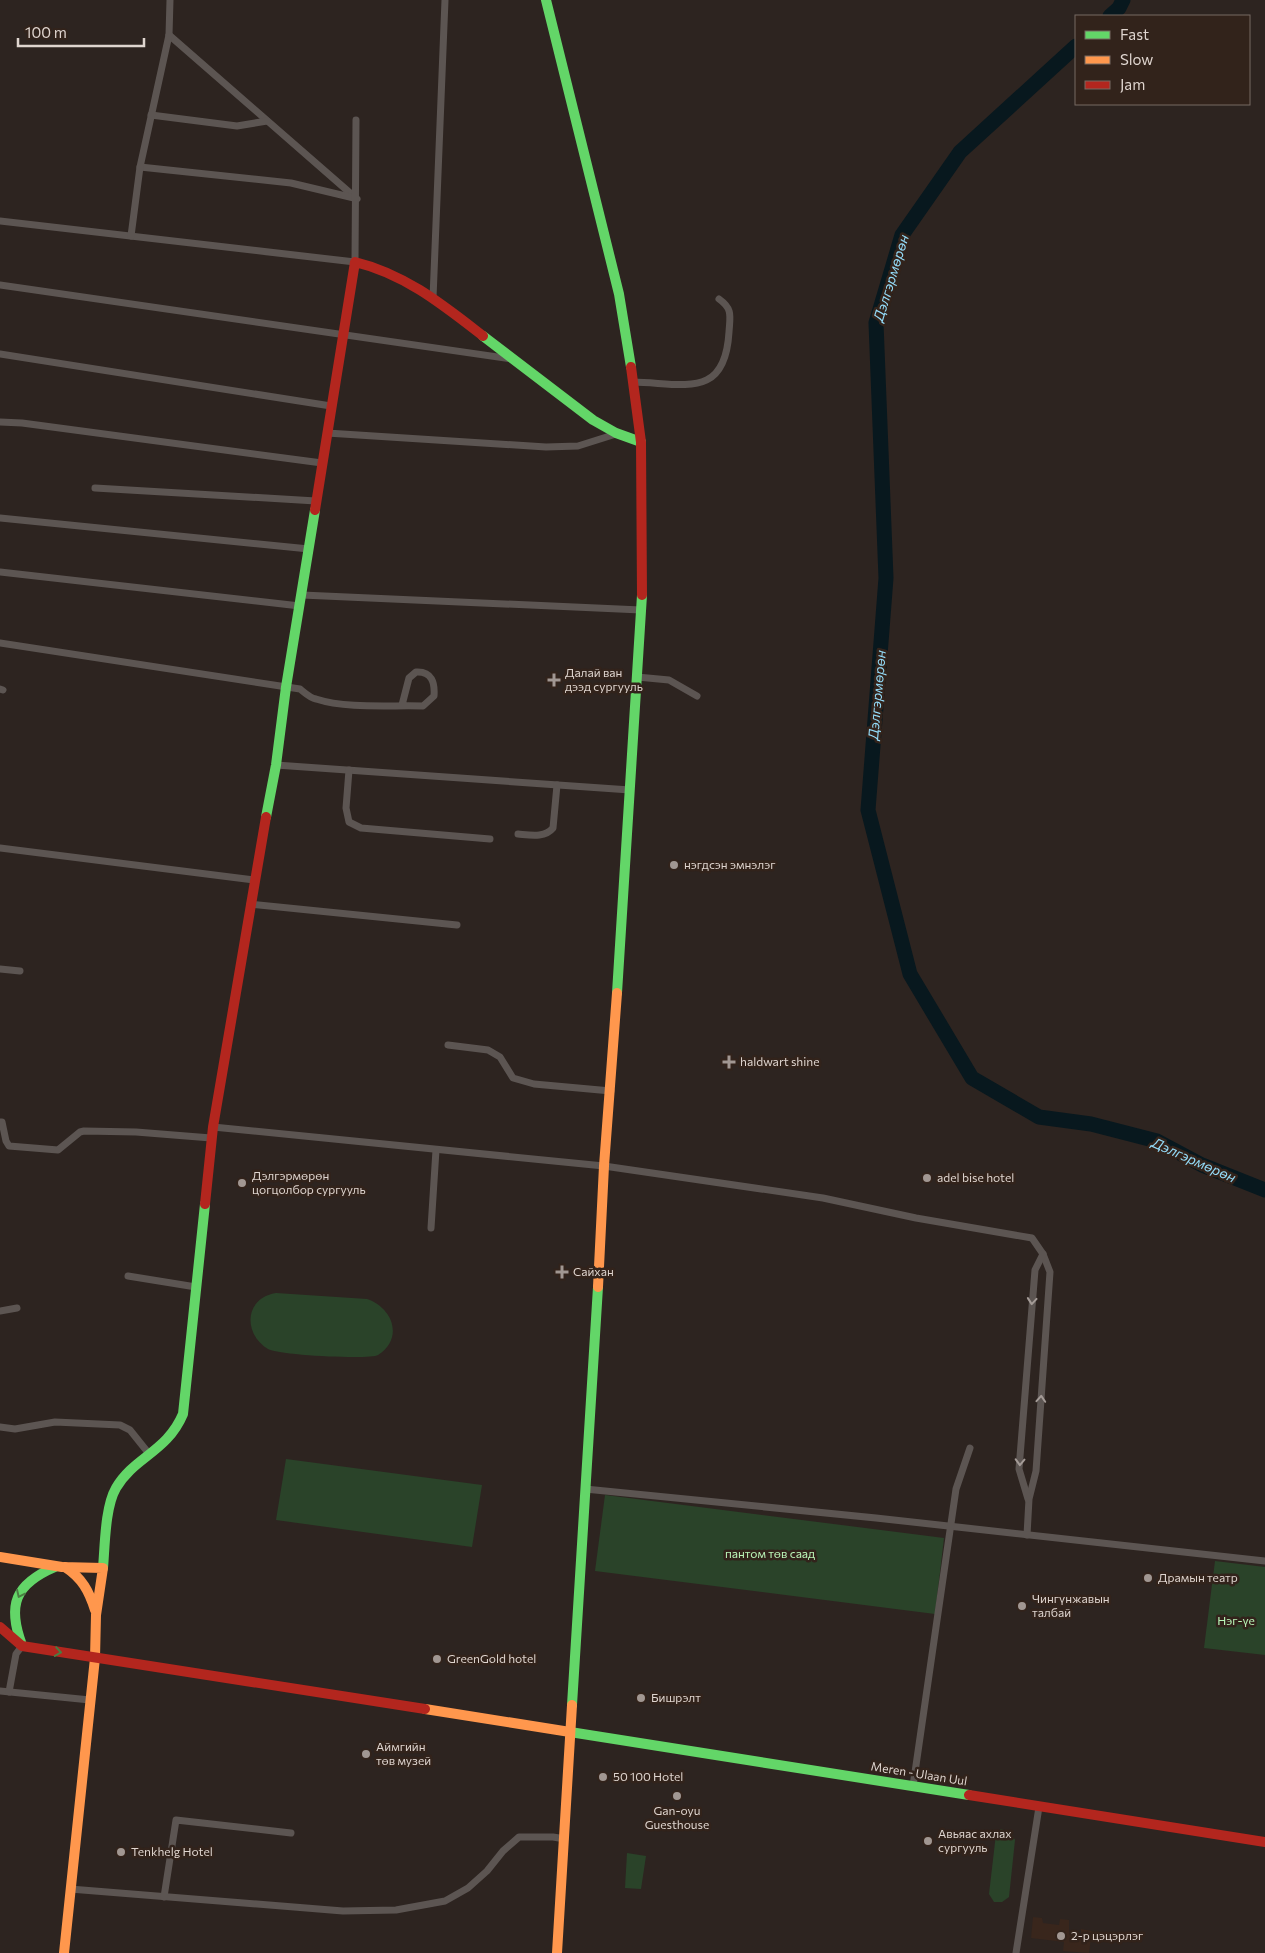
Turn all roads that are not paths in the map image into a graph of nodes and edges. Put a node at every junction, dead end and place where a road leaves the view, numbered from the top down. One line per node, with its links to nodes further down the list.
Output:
1 (170, 0): 4 (street)
2 (445, 0): 14 (street)
3 (546, 0): 19 (main road)
4 (169, 35): 5 (street); 7 (street)
5 (151, 116): 7 (street); 8 (street)
6 (356, 120): 9 (street)
7 (267, 121): 9 (street)
8 (140, 167): 9 (street); 11 (street)
9 (356, 199): 12 (street)
10 (0, 221): 11 (street)
11 (131, 236): 12 (street)
12 (355, 262): 14 (main road); 16 (main road)
13 (0, 285): 16 (street)
14 (433, 298): 18 (main road)
15 (719, 299): 19 (street)
16 (343, 334): 18 (street); 20 (main road)
17 (0, 354): 20 (street)
18 (515, 359): 23 (main road)
19 (633, 382): 24 (main road)
20 (331, 406): 22 (main road)
21 (0, 422): 25 (street)
22 (327, 433): 23 (street); 25 (main road)
23 (616, 434): 24 (main road)
24 (641, 442): 32 (main road)
25 (322, 463): 27 (main road)
26 (95, 488): 27 (street)
27 (316, 501): 29 (main road)
28 (0, 518): 29 (street)
29 (309, 549): 31 (main road)
30 (0, 572): 31 (street)
31 (301, 600): 32 (street); 35 (main road)
32 (641, 610): 34 (main road)
33 (0, 643): 35 (street)
34 (637, 677): 36 (street); 41 (main road)
35 (286, 687): 37 (street); 38 (main road)
36 (697, 696)
37 (402, 705): 37 (street)
38 (276, 765): 39 (street); 45 (main road)
39 (349, 770): 40 (street); 43 (street)
40 (557, 785): 41 (street); 42 (street)
41 (630, 790): 51 (main road)
42 (518, 834)
43 (490, 839)
44 (0, 848): 45 (street)
45 (254, 880): 46 (main road)
46 (250, 904): 47 (street); 53 (main road)
47 (457, 925)
48 (0, 969): 49 (street)
49 (20, 971)
50 (448, 1045): 51 (street)
51 (611, 1091): 56 (main road)
52 (0, 1122): 54 (street)
53 (213, 1127): 54 (main road); 55 (street)
54 (211, 1138): 60 (main road)
55 (436, 1150): 56 (street); 57 (street)
56 (604, 1166): 58 (street); 66 (main road)
57 (431, 1228)
58 (1043, 1254): 67 (street, one-way to 58); 67 (street, one-way to 67)
59 (128, 1276): 60 (street)
60 (196, 1287): 65 (main road)
61 (17, 1308): 62 (street)
62 (0, 1311)
63 (0, 1427): 65 (street)
64 (970, 1448): 68 (street)
65 (150, 1455): 73 (main road)
66 (585, 1489): 68 (street); 81 (main road)
67 (1029, 1499): 69 (street)
68 (950, 1526): 69 (street); 82 (street)
69 (1027, 1535): 71 (street)
70 (0, 1557): 72 (main road)
71 (1265, 1562)
72 (61, 1567): 73 (main road); 74 (main road); 76 (main road, one-way to 76)
73 (103, 1568): 74 (main road)
74 (96, 1615): 77 (main road)
75 (0, 1627): 76 (main road)
76 (22, 1646): 77 (main road, one-way to 77); 79 (street)
77 (94, 1658): 80 (main road); 81 (main road, Meren - Ulaan Uul)
78 (0, 1691): 79 (street)
79 (9, 1692): 80 (street)
80 (90, 1700): 87 (main road)
81 (570, 1732): 82 (main road, Meren - Ulaan Uul); 85 (main road)
82 (913, 1786): 83 (main road, Meren - Ulaan Uul)
83 (1039, 1807): 86 (main road, Meren - Ulaan Uul); 91 (street)
84 (292, 1833): 88 (street)
85 (565, 1838): 88 (street); 90 (main road)
86 (1265, 1842)
87 (70, 1889): 88 (street); 89 (main road)
88 (164, 1897)
89 (64, 1953)
90 (557, 1953)
91 (1016, 1953)

